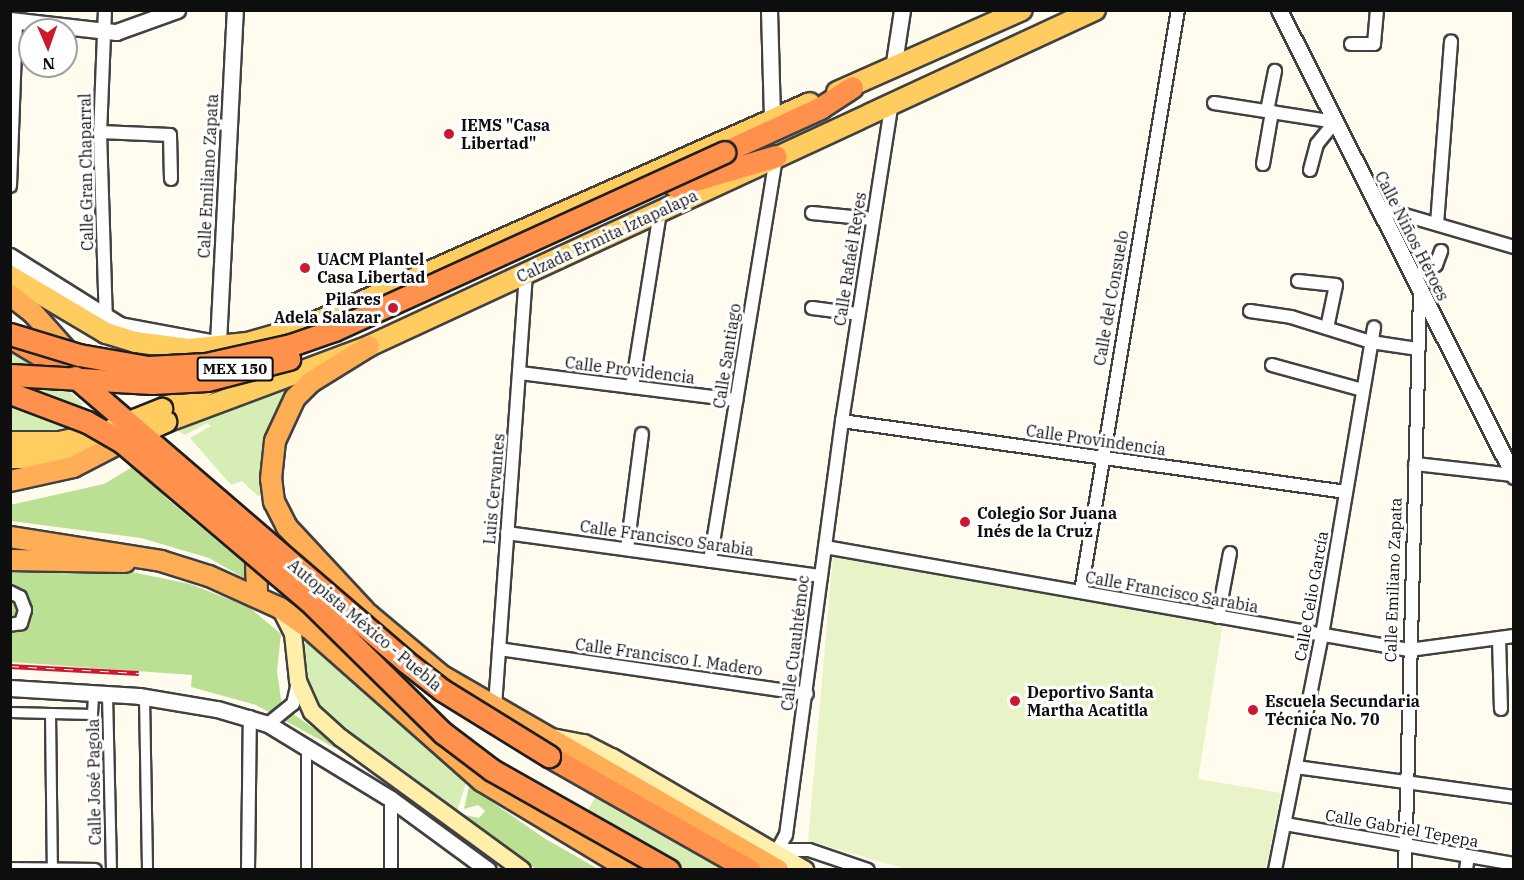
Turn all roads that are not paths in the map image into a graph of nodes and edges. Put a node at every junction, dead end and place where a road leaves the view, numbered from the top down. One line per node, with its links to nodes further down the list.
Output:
1 (105, 10): 12 (street, Calle Gran Chaparral)
2 (177, 10): 12 (street)
3 (235, 10): 55 (street, Calle Emiliano Zapata)
4 (770, 10): 21 (street)
5 (902, 10): 15 (street)
6 (1022, 10): 15 (main road)
7 (1095, 10): 18 (main road, Calzada Ermita Iztapalapa)
8 (1178, 10): 72 (street, Calle del Consuelo)
9 (1280, 10): 22 (street, Calle Niños Héroes)
10 (1377, 10): 14 (street)
11 (13, 20): 12 (street); 28 (street)
12 (104, 32): 23 (street, Calle Gran Chaparral)
13 (1451, 42): 33 (street)
14 (1351, 44)
15 (893, 69): 17 (main road)
16 (1275, 71): 20 (street)
17 (852, 87): 21 (main road); 53 (highway, bridge)
18 (892, 102): 24 (main road, Calzada Ermita Iztapalapa); 32 (street, Calle Rafaél Reyes)
19 (1214, 103): 20 (street)
20 (1270, 111): 22 (street); 25 (street)
21 (772, 117): 44 (main road)
22 (1335, 122): 26 (street); 29 (street, Calle Niños Héroes)
23 (100, 132): 27 (street); 49 (street, Calle Gran Chaparral)
24 (776, 156): 30 (main road, Calzada Ermita Iztapalapa); 60 (highway, bridge); 64 (street, Calle Santiago)
25 (1263, 164)
26 (1310, 170)
27 (171, 178)
28 (10, 186)
29 (1377, 207): 33 (street); 39 (street, Calle Niños Héroes)
30 (660, 212): 37 (main road, Calzada Ermita Iztapalapa); 61 (street)
31 (812, 213): 32 (street)
32 (872, 219): 48 (street, Calle Rafaél Reyes)
33 (1437, 224): 34 (street)
34 (1514, 247)
35 (1441, 251): 39 (street)
36 (10, 256): 43 (street)
37 (526, 273): 56 (main road, Calzada Ermita Iztapalapa); 59 (street, Luis Cervantes)
38 (10, 276): 43 (main road)
39 (1413, 277): 41 (street, Calle Niños Héroes)
40 (1298, 281): 52 (street)
41 (1420, 292): 57 (street, Calle Emiliano Zapata); 70 (street, Calle Niños Héroes)
42 (10, 296): 90 (highway)
43 (55, 296): 49 (main road)
44 (346, 308): 50 (main road); 56 (main road)
45 (812, 308): 48 (street)
46 (10, 311): 90 (highway)
47 (1250, 311): 52 (street)
48 (858, 314): 66 (street, Calle Rafaél Reyes)
49 (106, 325): 55 (main road)
50 (307, 326): 55 (main road); 65 (main road, MEX 150)
51 (1374, 327): 54 (street, Calle Celio García)
52 (1327, 328): 54 (street)
53 (10, 337): 77 (highway); 121 (highway, Autopista México - Puebla, bridge)
54 (1371, 342): 57 (street); 62 (street, Calle Celio García)
55 (218, 345)
56 (361, 349): 65 (main road, Calzada Ermita Iztapalapa); 93 (highway)
57 (1418, 349): 73 (street, Calle Emiliano Zapata)
58 (1272, 365): 62 (street)
59 (520, 373): 61 (street, Calle Providencia); 78 (street, Luis Cervantes)
60 (10, 375)
61 (632, 387): 64 (street, Calle Providencia)
62 (1363, 390): 76 (street, Calle Celio García)
63 (10, 393): 69 (highway, Autopista México - Puebla, bridge)
64 (736, 400): 85 (street, Calle Santiago)
65 (164, 416): 68 (main road, MEX 150, bridge); 69 (main road, Calzada Ermita Iztapalapa, bridge)
66 (842, 421): 72 (street, Calle Provindencia); 80 (street, Calle Cuauhtémoc)
67 (642, 434): 81 (street)
68 (10, 442)
69 (117, 444): 71 (main road, Calzada Ermita Iztapalapa); 75 (highway); 77 (highway, Autopista México - Puebla, bridge)
70 (1508, 451): 74 (street, Calle Niños Héroes)
71 (10, 458)
72 (1101, 458): 76 (street, Calle Provindencia); 89 (street, Calle del Consuelo)
73 (1415, 464): 74 (street); 100 (street, Calle Emiliano Zapata)
74 (1513, 476)
75 (10, 481)
76 (1346, 492): 96 (street, Calle Celio García)
77 (201, 508): 86 (highway); 134 (highway, Autopista México - Puebla, bridge)
78 (507, 533): 81 (street, Calle Francisco Sarabia); 99 (street, Luis Cervantes)
79 (10, 537): 84 (highway)
80 (825, 547): 87 (street, Calle Cuauhtémoc); 89 (street, Calle Francisco Sarabia)
81 (627, 549): 85 (street, Calle Francisco Sarabia)
82 (1230, 553): 94 (street)
83 (10, 560): 84 (highway)
84 (161, 561): 91 (highway)
85 (710, 561): 87 (street, Calle Francisco Sarabia)
86 (256, 563): 91 (highway); 101 (highway)
87 (821, 576): 105 (street, Calle Cuauhtémoc)
88 (10, 592): 95 (street)
89 (1081, 592): 94 (street, Calle Francisco Sarabia)
90 (332, 595): 93 (highway)
91 (256, 596): 92 (highway)
92 (280, 608): 101 (highway); 102 (main road)
93 (369, 615): 107 (highway)
94 (1218, 617): 96 (street, Calle Francisco Sarabia)
95 (10, 625)
96 (1322, 635): 100 (street, Calle Francisco Sarabia); 114 (street, Calle Celio García)
97 (1514, 636): 98 (street, Calle Francisco Sarabia)
98 (1499, 638): 100 (street, Calle Francisco Sarabia); 108 (street)
99 (498, 649): 105 (street, Calle Francisco I. Madero); 107 (street, Luis Cervantes)
100 (1409, 650): 115 (street, Calle Emiliano Zapata)
101 (356, 671): 133 (highway)
102 (298, 681): 112 (street); 132 (main road)
103 (10, 688): 104 (street)
104 (100, 693): 106 (street); 110 (street); 126 (street, Calle José Pagola)
105 (807, 694): 121 (street, Calle Cuauhtémoc)
106 (144, 696): 111 (street); 127 (street)
107 (495, 706): 121 (highway)
108 (1501, 709)
109 (10, 712): 110 (street)
110 (50, 713): 124 (street)
111 (250, 717): 112 (street); 128 (street)
112 (268, 724): 113 (street)
113 (306, 744): 117 (street); 129 (street)
114 (1296, 766): 115 (street); 118 (street, Calle Celio García)
115 (1408, 782): 116 (street); 119 (street, Calle Emiliano Zapata)
116 (1514, 797)
117 (391, 799): 130 (street); 131 (street)
118 (1285, 824): 119 (street, Calle Gabriel Tepepa); 137 (street, Calle Celio García)
119 (1406, 846): 120 (street, Calle Gabriel Tepepa); 138 (street, Calle Emiliano Zapata)
120 (1468, 856): 122 (street, Calle Gabriel Tepepa); 139 (street)
121 (769, 863): 135 (main road); 136 (street)
122 (1514, 864)
123 (10, 869): 124 (street)
124 (52, 869): 125 (street)
125 (95, 870)
126 (111, 870)
127 (147, 870)
128 (248, 870)
129 (306, 870)
130 (391, 870)
131 (488, 870)
132 (522, 870)
133 (630, 870)
134 (669, 870)
135 (805, 870)
136 (868, 870)
137 (1275, 870)
138 (1405, 870)
139 (1466, 870)

